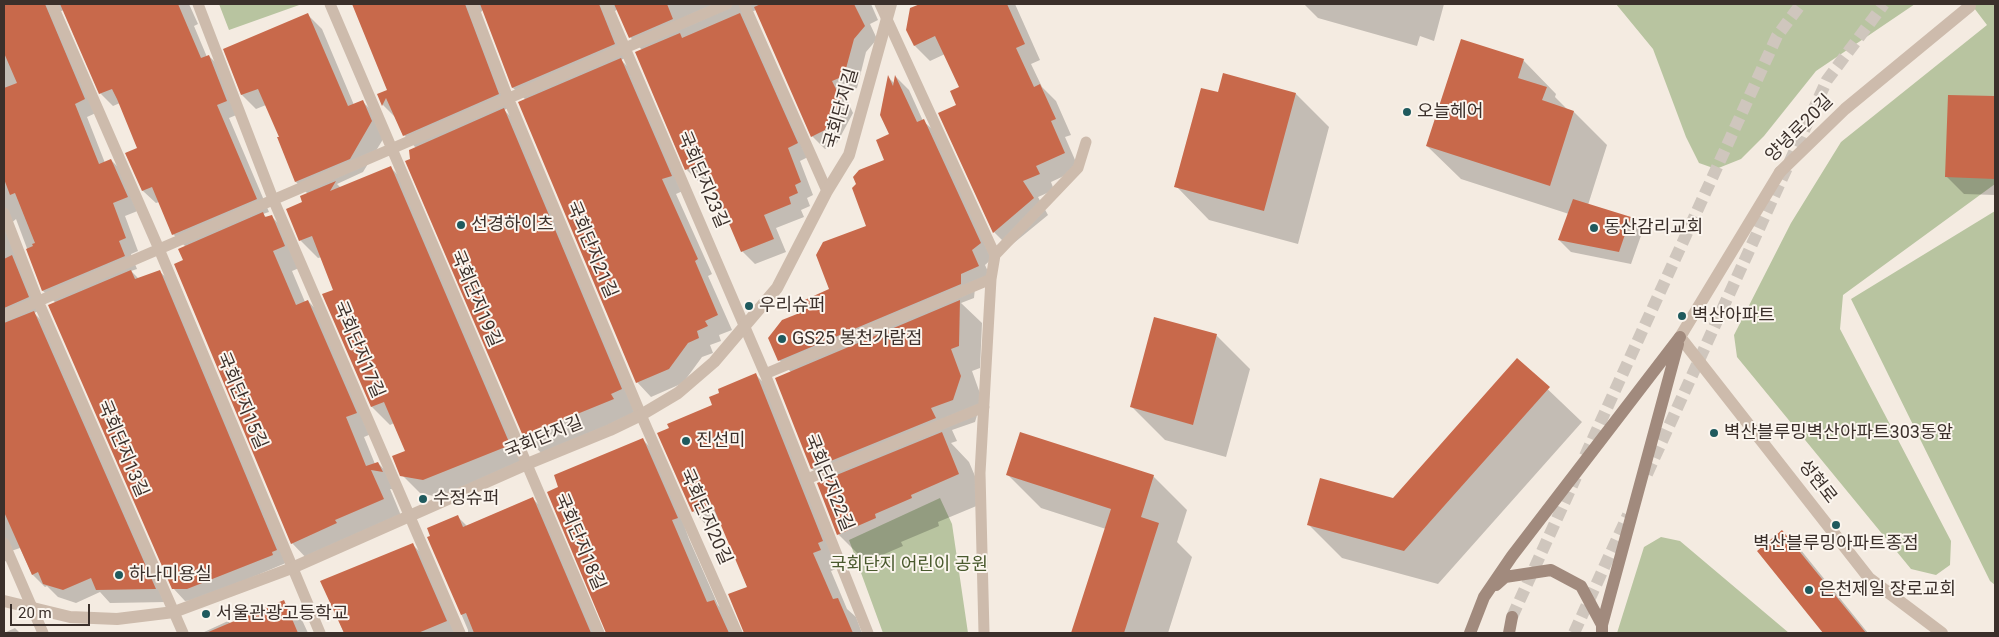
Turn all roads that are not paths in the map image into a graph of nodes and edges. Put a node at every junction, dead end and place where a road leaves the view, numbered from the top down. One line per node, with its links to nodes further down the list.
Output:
1 (52, 4): 19 (lane, 국회단지15길)
2 (198, 4): 17 (lane, 국회단지17길)
3 (330, 4): 15 (lane, 국회단지19길)
4 (472, 4): 13 (lane, 국회단지21길)
5 (606, 4): 12 (lane, 국회단지23길)
6 (727, 4): 12 (lane)
7 (744, 4): 16 (lane)
8 (880, 4): 11 (lane)
9 (891, 4): 11 (street, 국회단지길)
10 (1970, 6): 25 (street, 양녕로20길)
11 (886, 17): 16 (street, 국회단지길); 20 (lane)
12 (626, 48): 13 (lane); 24 (lane, 국회단지23길)
13 (508, 98): 15 (lane); 28 (lane, 국회단지21길)
14 (1086, 142): 20 (lane)
15 (392, 148): 17 (lane); 29 (lane, 국회단지19길)
16 (827, 191): 24 (street, 국회단지길)
17 (273, 200): 19 (lane); 31 (lane, 국회단지17길)
18 (4, 213): 22 (lane, 국회단지13길)
19 (159, 249): 22 (lane); 33 (lane, 국회단지15길)
20 (995, 255): 21 (lane)
21 (991, 279): 26 (lane); 27 (lane)
22 (38, 301): 23 (lane); 37 (lane, 국회단지13길)
23 (4, 316)
24 (745, 326): 26 (lane, 국회단지22길); 28 (street, 국회단지길)
25 (1680, 337): 34 (main road); 39 (main road); 50 (street, 성현로)
26 (765, 374): 30 (lane, 국회단지22길)
27 (984, 407): 30 (lane); 47 (lane)
28 (641, 415): 29 (street, 국회단지길); 45 (lane, 국회단지20길)
29 (527, 464): 31 (street, 국회단지길); 44 (lane, 국회단지18길)
30 (807, 479): 46 (lane, 국회단지22길)
31 (410, 515): 33 (street, 국회단지길); 43 (lane, 국회단지17길)
32 (4, 543): 36 (lane)
33 (292, 568): 37 (street, 국회단지길); 42 (lane, 국회단지15길)
34 (1484, 597): 39 (main road); 48 (main road)
35 (4, 601): 36 (street, 국회단지길)
36 (33, 609): 37 (street, 국회단지길); 40 (lane)
37 (174, 612): 41 (lane, 국회단지13길)
38 (1512, 617): 49 (main road)
39 (1602, 629)
40 (43, 633)
41 (183, 633)
42 (320, 633)
43 (460, 633)
44 (599, 633)
45 (737, 633)
46 (868, 633)
47 (984, 633)
48 (1470, 633)
49 (1509, 633)
50 (1942, 633)

